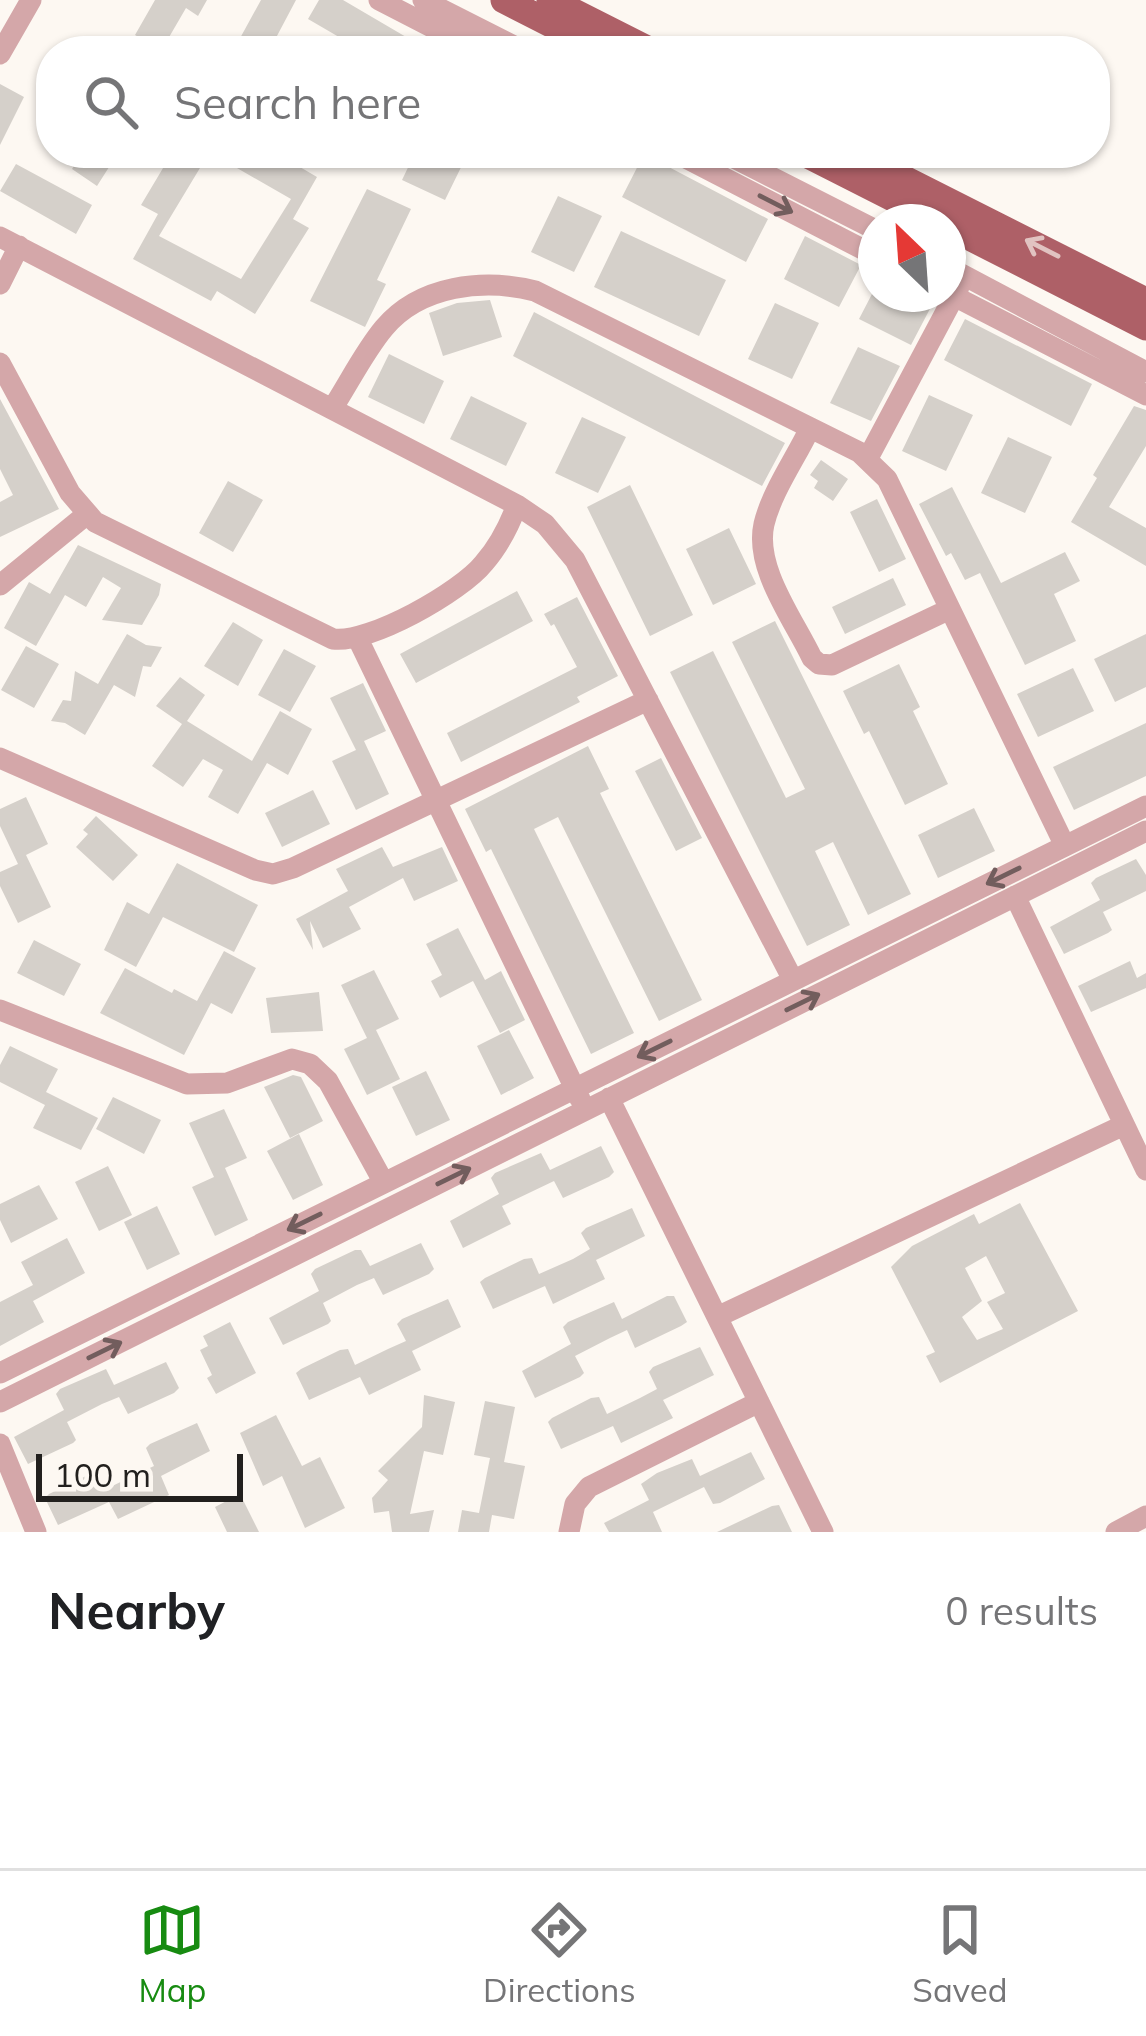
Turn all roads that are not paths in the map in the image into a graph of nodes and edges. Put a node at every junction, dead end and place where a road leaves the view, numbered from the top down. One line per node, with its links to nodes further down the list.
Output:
1 (31, 0): 10 (street)
2 (379, 0): 6 (street)
3 (423, 0): 7 (street)
4 (504, 0): 8 (main road)
5 (550, 0): 9 (main road)
6 (449, 36)
7 (494, 36)
8 (575, 36)
9 (621, 36)
10 (2, 47)
11 (705, 168): 19 (street, one-way to 19)
12 (754, 168): 16 (street)
13 (834, 168): 15 (main road)
14 (884, 168): 23 (main road, one-way to 14)
15 (905, 204)
16 (858, 221)
17 (966, 235): 25 (main road)
18 (10, 241): 20 (street); 29 (street)
19 (858, 247)
20 (0, 284)
21 (966, 289): 27 (street)
22 (966, 290): 28 (street)
23 (1146, 301)
24 (940, 312): 31 (street)
25 (1146, 327)
26 (0, 363): 33 (street)
27 (1146, 372)
28 (1146, 394)
29 (332, 409): 30 (street); 32 (street)
30 (811, 428): 31 (street); 35 (street)
31 (868, 458): 35 (street)
32 (518, 505): 36 (street); 37 (street)
33 (87, 514): 34 (street); 36 (street)
34 (0, 585)
35 (950, 609): 42 (street)
36 (358, 639): 39 (street)
37 (648, 700): 39 (street); 46 (street)
38 (0, 758): 39 (street)
39 (436, 800): 48 (street)
40 (1146, 806): 42 (street)
41 (1146, 831): 43 (street)
42 (1065, 846): 44 (street, one-way to 44)
43 (1015, 896): 45 (street); 51 (street)
44 (910, 922): 45 (street); 46 (street)
45 (921, 943): 49 (street, one-way to 45)
46 (793, 980): 48 (street, one-way to 48)
47 (0, 1010): 53 (street)
48 (574, 1088): 50 (street); 53 (street)
49 (609, 1098): 50 (street); 54 (street)
50 (585, 1110): 56 (street, one-way to 50)
51 (1124, 1125): 52 (street); 54 (street)
52 (1146, 1170)
53 (384, 1183): 55 (street, one-way to 55)
54 (717, 1317): 57 (street)
55 (0, 1373)
56 (0, 1402)
57 (759, 1402): 61 (street); 62 (street)
58 (0, 1444): 60 (street)
59 (1146, 1516): 63 (street)
60 (36, 1532)
61 (569, 1532)
62 (823, 1532)
63 (1116, 1532)

